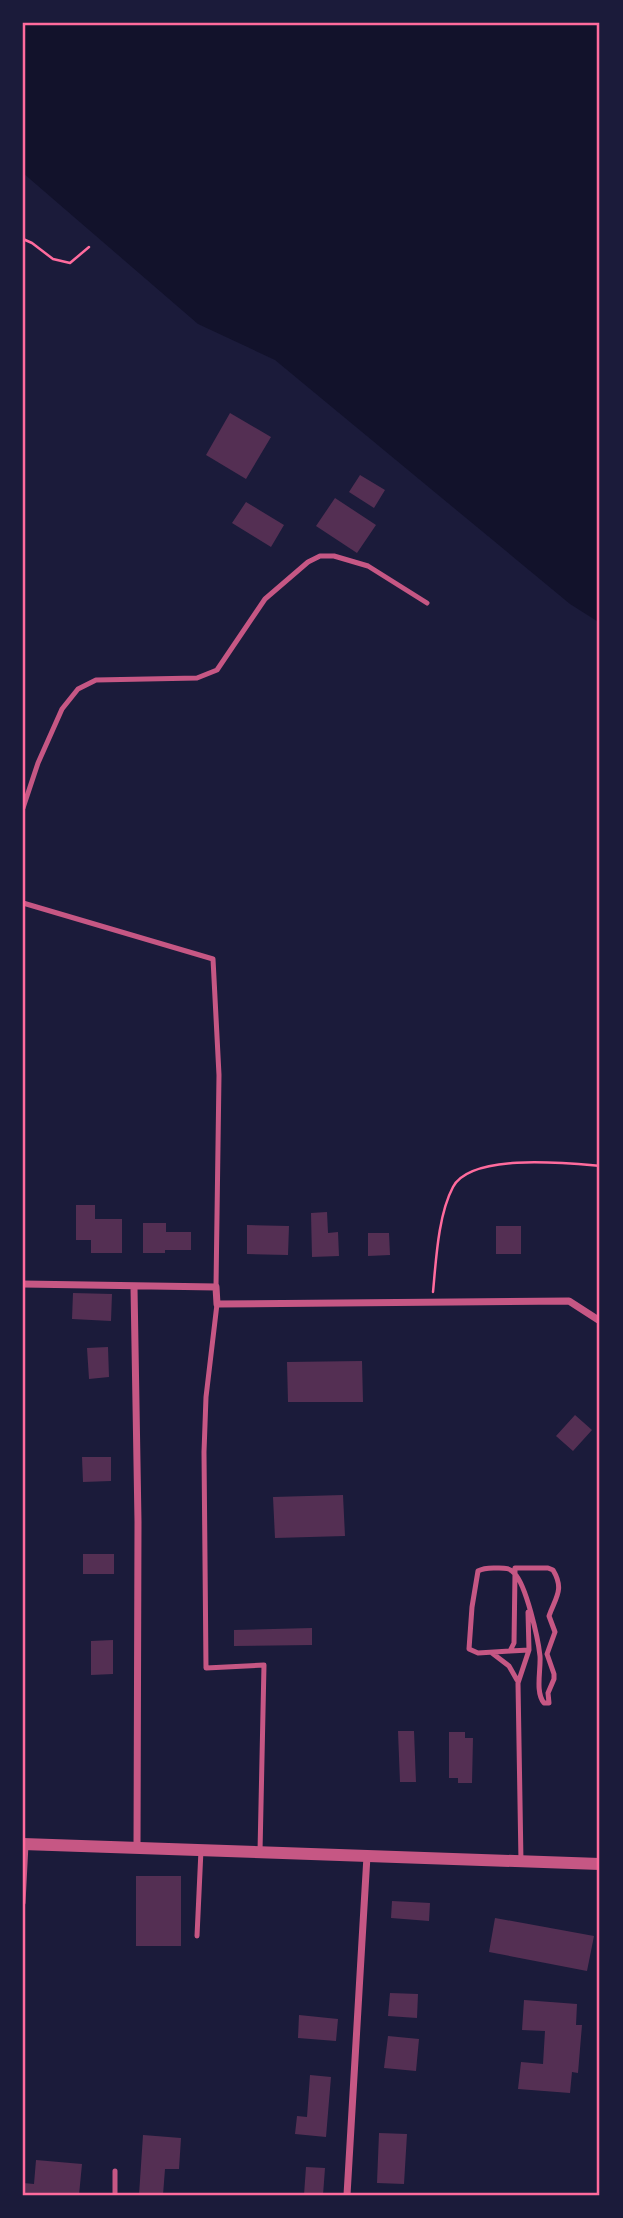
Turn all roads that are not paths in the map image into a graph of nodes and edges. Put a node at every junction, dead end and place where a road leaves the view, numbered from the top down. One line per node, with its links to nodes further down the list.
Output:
1 (427, 603): 2 (lane)
2 (23, 808)
3 (23, 903): 6 (lane)
4 (23, 1284): 5 (street)
5 (134, 1287): 6 (street); 16 (street)
6 (216, 1287): 7 (street)
7 (217, 1304): 8 (street); 18 (lane)
8 (600, 1321)
9 (515, 1571): 10 (lane); 10 (lane); 12 (lane); 13 (lane)
10 (528, 1605): 11 (lane)
11 (529, 1650): 12 (lane); 14 (lane)
12 (510, 1651): 13 (lane)
13 (492, 1653): 14 (lane)
14 (518, 1683): 20 (lane)
15 (24, 1844): 16 (street); 22 (lane)
16 (137, 1848): 17 (street)
17 (201, 1850): 18 (street); 23 (lane)
18 (260, 1852): 19 (street)
19 (367, 1856): 20 (street); 26 (street)
20 (521, 1862): 21 (street)
21 (600, 1864)
22 (23, 1903)
23 (197, 1936)
24 (116, 2171): 25 (lane)
25 (115, 2195)
26 (348, 2195)

